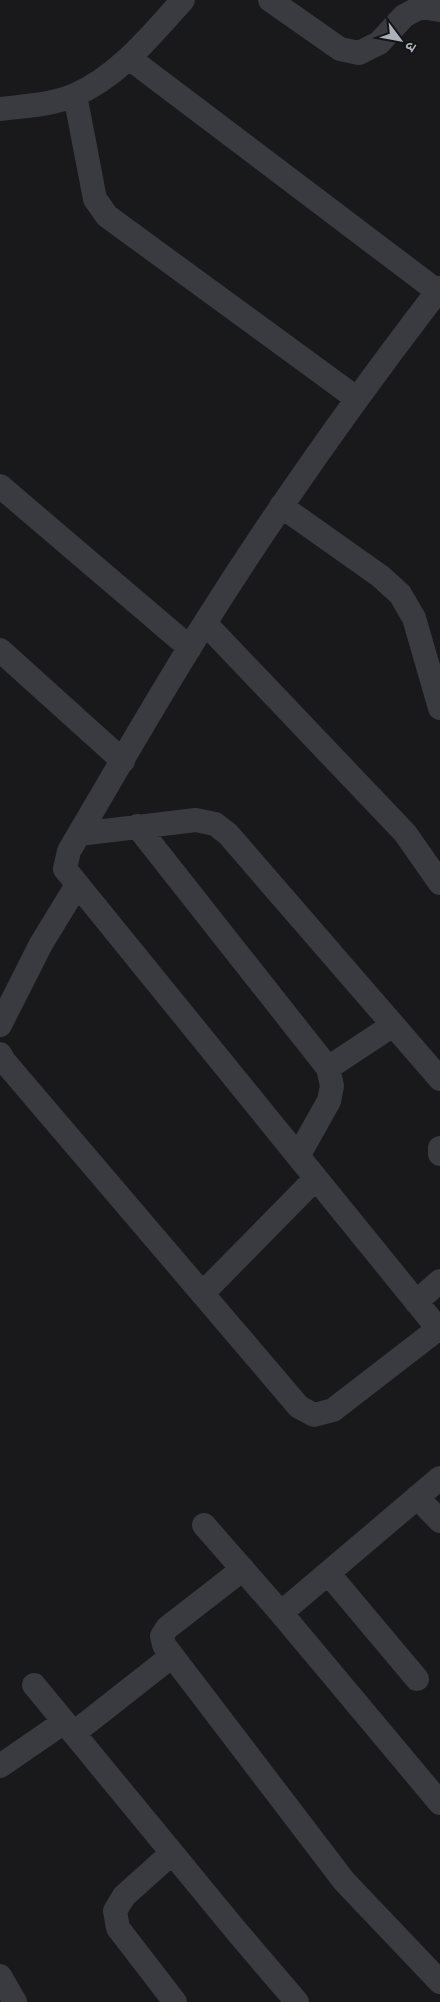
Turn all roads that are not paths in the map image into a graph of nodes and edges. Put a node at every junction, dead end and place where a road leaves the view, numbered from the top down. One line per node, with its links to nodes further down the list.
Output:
1 (183, 0): 4 (street)
2 (270, 0): 3 (street)
3 (440, 10)
4 (130, 58): 5 (street); 7 (street)
5 (75, 95): 6 (street); 8 (street)
6 (0, 109)
7 (439, 289): 8 (street)
8 (356, 398): 10 (street)
9 (0, 486): 12 (street)
10 (281, 506): 11 (street); 14 (street)
11 (205, 623): 12 (street); 18 (street)
12 (190, 648): 15 (street)
13 (0, 650): 15 (street)
14 (440, 708)
15 (122, 761): 17 (street)
16 (137, 826): 17 (street); 20 (street); 23 (street)
17 (79, 834): 19 (street)
18 (440, 883)
19 (77, 885): 21 (street); 27 (street)
20 (393, 1025): 23 (street); 24 (street)
21 (0, 1026)
22 (0, 1054): 30 (street)
23 (328, 1068): 27 (street)
24 (440, 1079)
25 (440, 1148): 26 (street)
26 (440, 1154)
27 (298, 1156): 28 (street)
28 (316, 1178): 30 (street); 31 (street)
29 (440, 1281): 31 (street)
30 (202, 1293): 32 (street)
31 (416, 1302): 32 (street)
32 (439, 1330)
33 (440, 1478): 34 (street)
34 (417, 1497): 35 (street); 38 (street)
35 (440, 1521)
36 (204, 1525): 37 (street)
37 (243, 1569): 39 (street); 40 (street)
38 (328, 1573): 39 (street); 41 (street)
39 (281, 1613): 45 (street)
40 (172, 1656): 43 (street); 48 (street)
41 (417, 1679)
42 (34, 1685): 43 (street)
43 (69, 1727): 44 (street); 46 (street)
44 (0, 1766)
45 (440, 1803)
46 (172, 1853): 50 (street); 51 (street)
47 (0, 1976): 49 (street)
48 (440, 1982)
49 (15, 2002)
50 (176, 2002)
51 (297, 2002)

